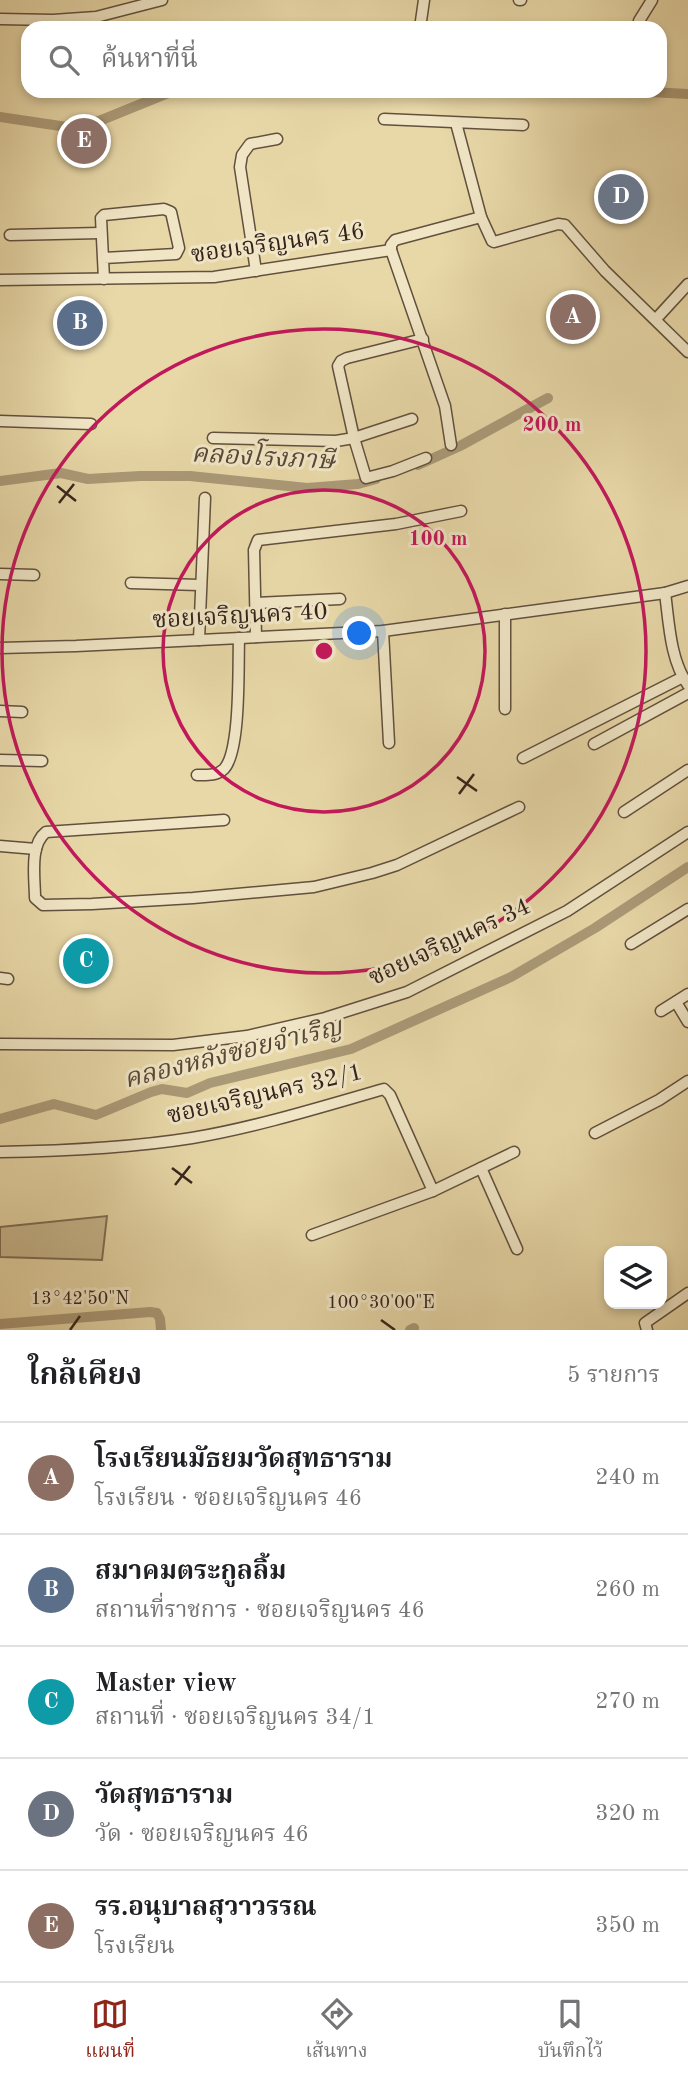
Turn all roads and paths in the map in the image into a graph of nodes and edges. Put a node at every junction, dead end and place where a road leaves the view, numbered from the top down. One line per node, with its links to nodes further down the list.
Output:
1 (162, 0): 4 (street)
2 (424, 0): 5 (street)
3 (653, 0): 6 (street)
4 (0, 19)
5 (421, 21)
6 (639, 21)
7 (384, 119): 8 (street)
8 (456, 123): 9 (street); 11 (street)
9 (523, 125)
10 (277, 139): 16 (street)
11 (481, 217): 14 (street, ซอยเจริญนคร 46); 20 (street)
12 (100, 233): 13 (street); 15 (street); 15 (street)
13 (10, 235)
14 (391, 250): 16 (street, ซอยเจริญนคร 46); 21 (street)
15 (104, 258): 18 (street)
16 (256, 271): 18 (street, ซอยเจริญนคร 46)
17 (0, 279): 18 (street, ซอยเจริญนคร 46)
18 (104, 279)
19 (688, 284): 20 (street)
20 (656, 319): 22 (street)
21 (423, 339): 27 (street); 28 (street)
22 (688, 352)
23 (412, 419): 27 (street)
24 (0, 421): 25 (street)
25 (91, 424)
26 (213, 438): 27 (street)
27 (354, 438): 29 (street)
28 (451, 445)
29 (426, 457)
30 (205, 498): 35 (street)
31 (461, 511): 39 (street)
32 (0, 575): 33 (street)
33 (34, 575)
34 (131, 583): 35 (street)
35 (200, 585): 44 (street)
36 (688, 586): 37 (street, ซอยเจริญนคร 40)
37 (665, 593): 40 (street, ซอยเจริญนคร 40); 46 (street)
38 (340, 599): 39 (street)
39 (256, 603): 42 (street)
40 (505, 614): 41 (street, ซอยเจริญนคร 40); 48 (street)
41 (383, 631): 42 (street, ซอยเจริญนคร 40); 51 (street)
42 (257, 637): 43 (street, ซอยเจริญนคร 40)
43 (239, 638): 44 (street, ซอยเจริญนคร 40); 57 (street)
44 (199, 640): 45 (street, ซอยเจริญนคร 40)
45 (0, 648)
46 (685, 681): 53 (street)
47 (688, 693): 52 (street)
48 (505, 709)
49 (0, 711): 50 (street)
50 (22, 712)
51 (389, 743)
52 (594, 744)
53 (523, 758)
54 (0, 760): 55 (street)
55 (42, 761)
56 (688, 770): 59 (street)
57 (197, 775)
58 (519, 807): 63 (street)
59 (624, 812)
60 (224, 820): 63 (street)
61 (688, 832): 70 (street, ซอยเจริญนคร 34)
62 (0, 846): 63 (street)
63 (36, 849)
64 (688, 909): 65 (street)
65 (631, 944)
66 (688, 994): 67 (street)
67 (676, 1002): 68 (street); 69 (street)
68 (661, 1011)
69 (688, 1022)
70 (0, 1044)
71 (688, 1081): 72 (street)
72 (595, 1133)
73 (0, 1152): 76 (street, ซอยเจริญนคร 32/1)
74 (514, 1152): 75 (street)
75 (481, 1168): 76 (street); 78 (street)
76 (433, 1191): 77 (street)
77 (312, 1235)
78 (517, 1249)
79 (688, 1293): 80 (street)
80 (647, 1330)

